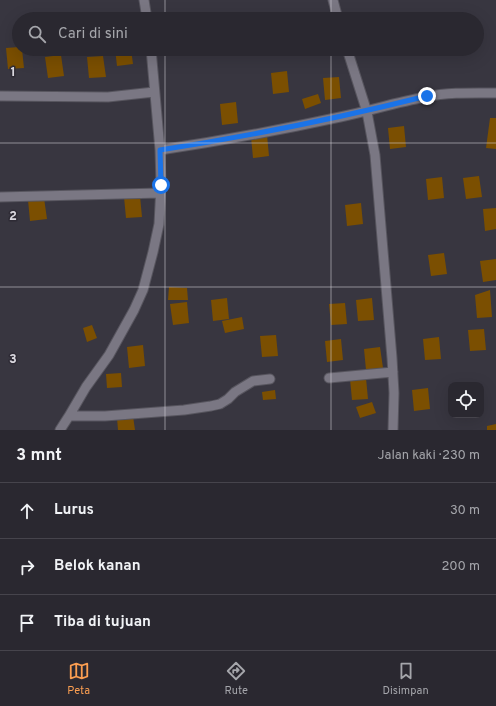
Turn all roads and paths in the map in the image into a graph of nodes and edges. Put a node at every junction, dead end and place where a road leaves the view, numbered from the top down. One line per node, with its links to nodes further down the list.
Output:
1 (144, 0): 3 (street)
2 (333, 0): 4 (street)
3 (146, 12)
4 (336, 12)
5 (151, 56): 7 (street)
6 (349, 56): 10 (street)
7 (154, 92): 9 (street); 11 (street)
8 (496, 93): 10 (street)
9 (0, 96)
10 (367, 112): 11 (street); 14 (street)
11 (160, 150): 12 (street)
12 (160, 193): 13 (street); 17 (street)
13 (0, 196)
14 (393, 372): 15 (street); 19 (street)
15 (329, 378)
16 (270, 379): 17 (street)
17 (69, 416): 18 (street)
18 (60, 430)
19 (393, 430)

